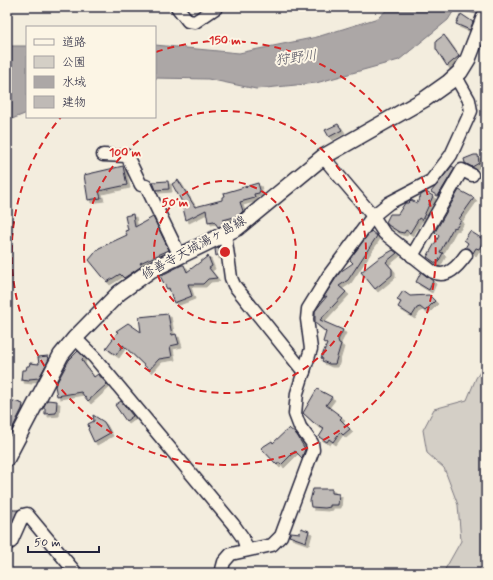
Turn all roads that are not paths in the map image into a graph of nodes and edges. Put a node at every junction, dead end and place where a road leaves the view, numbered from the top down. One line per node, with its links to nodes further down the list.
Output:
1 (177, 7): 2 (street)
2 (217, 7)
3 (486, 13): 4 (main road, 修善寺天城湯ヶ島線)
4 (456, 77): 6 (main road, 修善寺天城湯ヶ島線); 8 (street)
5 (104, 155): 11 (street)
6 (323, 157): 8 (street); 9 (main road, 修善寺天城湯ヶ島線)
7 (472, 175): 12 (street)
8 (373, 216): 12 (street); 14 (street)
9 (225, 234): 11 (main road, 修善寺天城湯ヶ島線); 14 (street)
10 (466, 255): 12 (street)
11 (180, 256): 13 (main road, 修善寺天城湯ヶ島線)
12 (412, 256)
13 (75, 338): 15 (main road, 修善寺天城湯ヶ島線); 17 (street)
14 (304, 372): 17 (street)
15 (7, 458)
16 (7, 544): 18 (street)
17 (247, 550): 19 (street)
18 (76, 573)
19 (221, 573)

